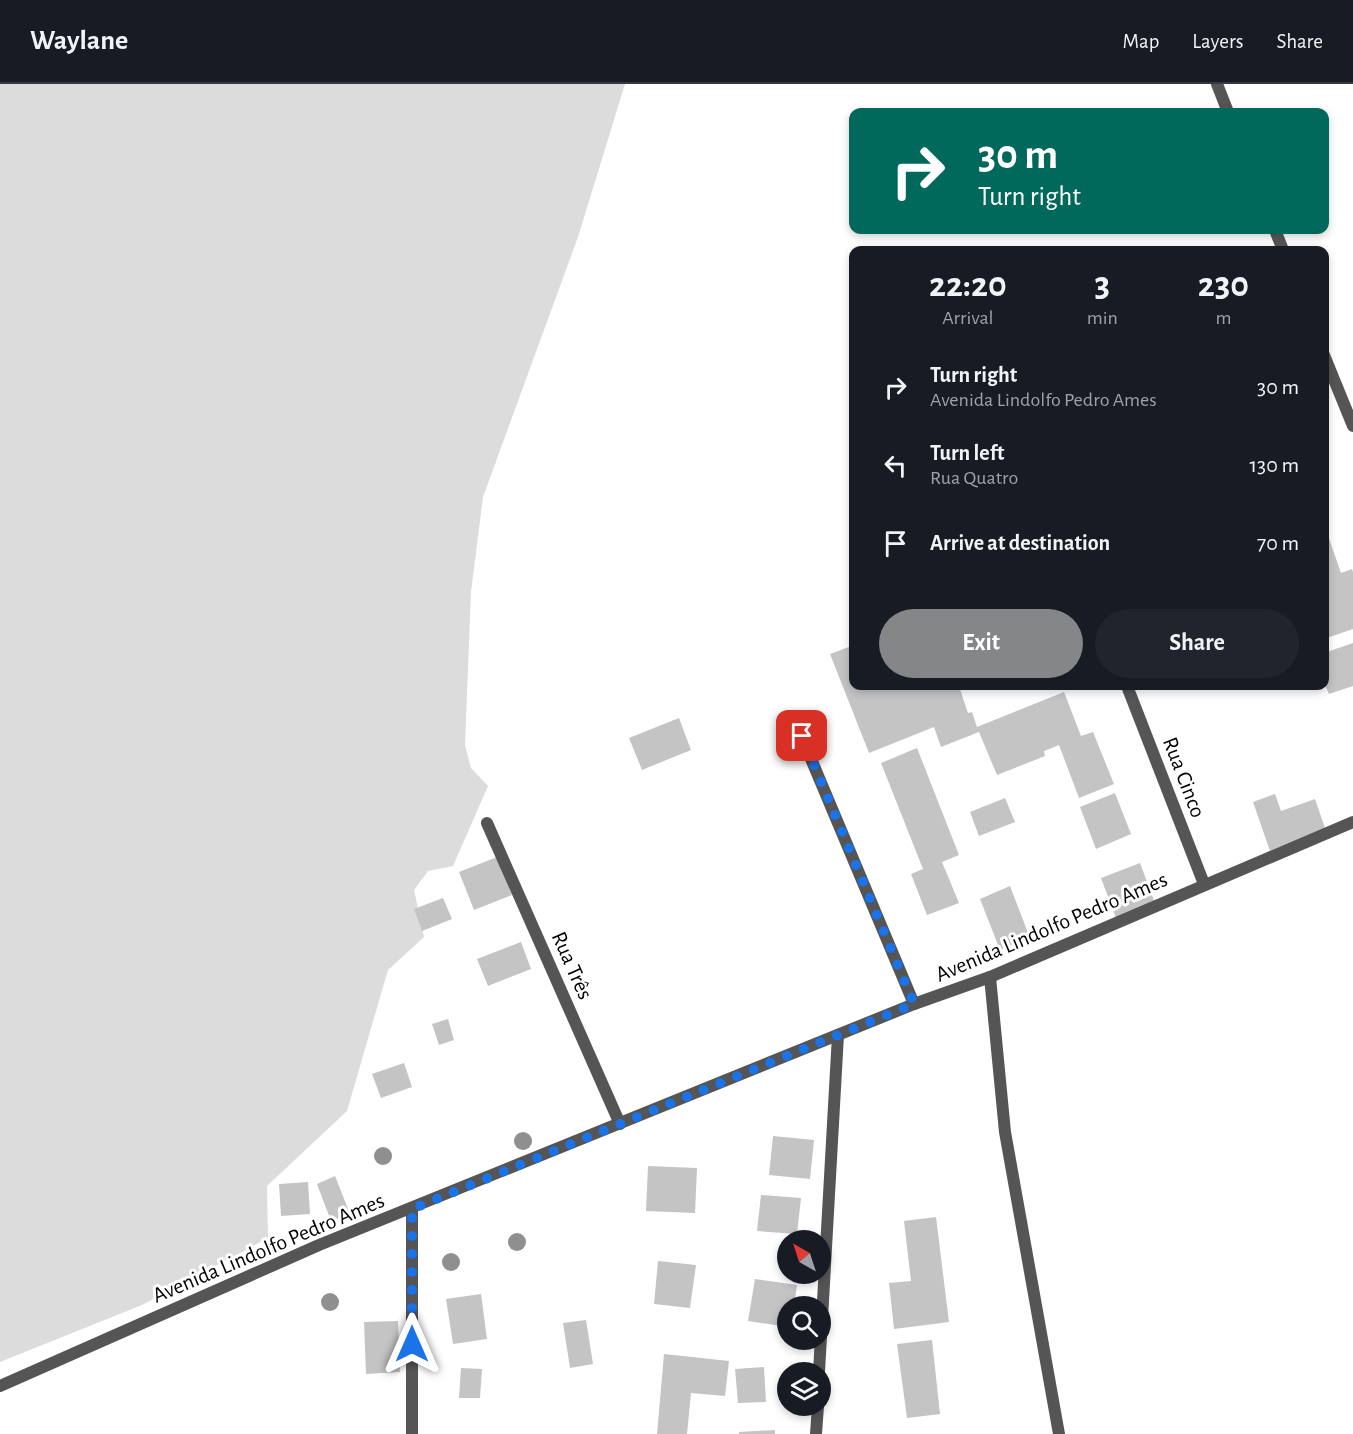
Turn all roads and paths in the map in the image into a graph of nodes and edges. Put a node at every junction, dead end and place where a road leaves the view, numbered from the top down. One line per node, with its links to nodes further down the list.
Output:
1 (1216, 84): 2 (street)
2 (1226, 108)
3 (1329, 367): 4 (street)
4 (1353, 426)
5 (1129, 690): 9 (street, Rua Cinco)
6 (794, 716): 11 (street)
7 (1353, 822): 9 (street, Avenida Lindolfo Pedro Ames)
8 (487, 824): 13 (street, Rua Três)
9 (1204, 884): 10 (street, Avenida Lindolfo Pedro Ames)
10 (990, 977): 11 (street, Avenida Lindolfo Pedro Ames); 20 (street)
11 (914, 1004): 12 (street, Avenida Lindolfo Pedro Ames)
12 (838, 1035): 13 (street, Avenida Lindolfo Pedro Ames); 15 (street)
13 (620, 1124): 14 (street, Avenida Lindolfo Pedro Ames)
14 (412, 1209): 16 (street, Avenida Lindolfo Pedro Ames); 18 (street)
15 (820, 1362)
16 (0, 1386)
17 (817, 1416): 19 (street)
18 (412, 1434)
19 (816, 1434)
20 (1059, 1434)

